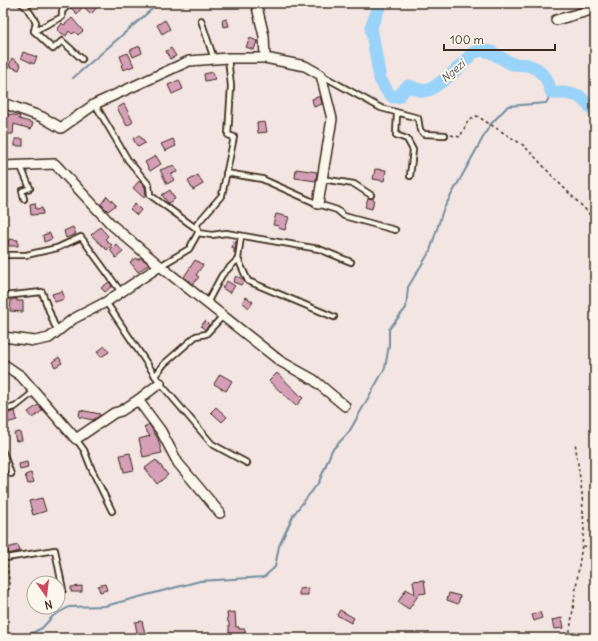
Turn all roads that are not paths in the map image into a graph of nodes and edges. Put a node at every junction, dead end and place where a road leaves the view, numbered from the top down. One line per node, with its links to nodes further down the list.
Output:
1 (21, 3): 7 (lane)
2 (71, 3): 7 (lane)
3 (256, 3): 9 (street)
4 (595, 9): 6 (street)
5 (201, 20): 11 (lane)
6 (556, 20)
7 (34, 31): 10 (lane)
8 (228, 58): 9 (street); 11 (street); 19 (lane)
9 (265, 58): 12 (street)
10 (82, 59)
11 (214, 59): 14 (street)
12 (321, 75): 15 (lane); 21 (street)
13 (3, 103): 14 (street)
14 (95, 104): 26 (lane)
15 (397, 113): 16 (lane); 20 (lane)
16 (445, 135)
17 (3, 166): 18 (street)
18 (20, 166): 23 (lane); 31 (street)
19 (226, 173): 24 (lane); 26 (lane)
20 (410, 176)
21 (322, 179): 22 (lane); 24 (street)
22 (371, 195)
23 (24, 199)
24 (318, 204): 25 (lane)
25 (396, 230)
26 (198, 231): 27 (lane); 31 (lane)
27 (241, 236): 29 (lane); 30 (lane)
28 (3, 255): 32 (lane)
29 (238, 259): 35 (lane); 37 (lane)
30 (351, 262)
31 (160, 266): 32 (street); 35 (street)
32 (121, 292): 34 (street)
33 (3, 294): 38 (lane)
34 (106, 302): 38 (street); 41 (lane)
35 (207, 303): 36 (street)
36 (222, 316): 41 (lane); 44 (street)
37 (334, 317)
38 (58, 330): 39 (street)
39 (3, 337)
40 (3, 364): 42 (street)
41 (158, 379): 43 (street); 48 (lane)
42 (35, 391): 45 (lane); 46 (street)
43 (138, 400): 46 (street); 51 (street)
44 (345, 406)
45 (3, 410)
46 (76, 439): 50 (lane)
47 (3, 452): 49 (lane)
48 (247, 464)
49 (11, 474)
50 (112, 510)
51 (220, 513)
52 (3, 546): 53 (lane)
53 (60, 575)

